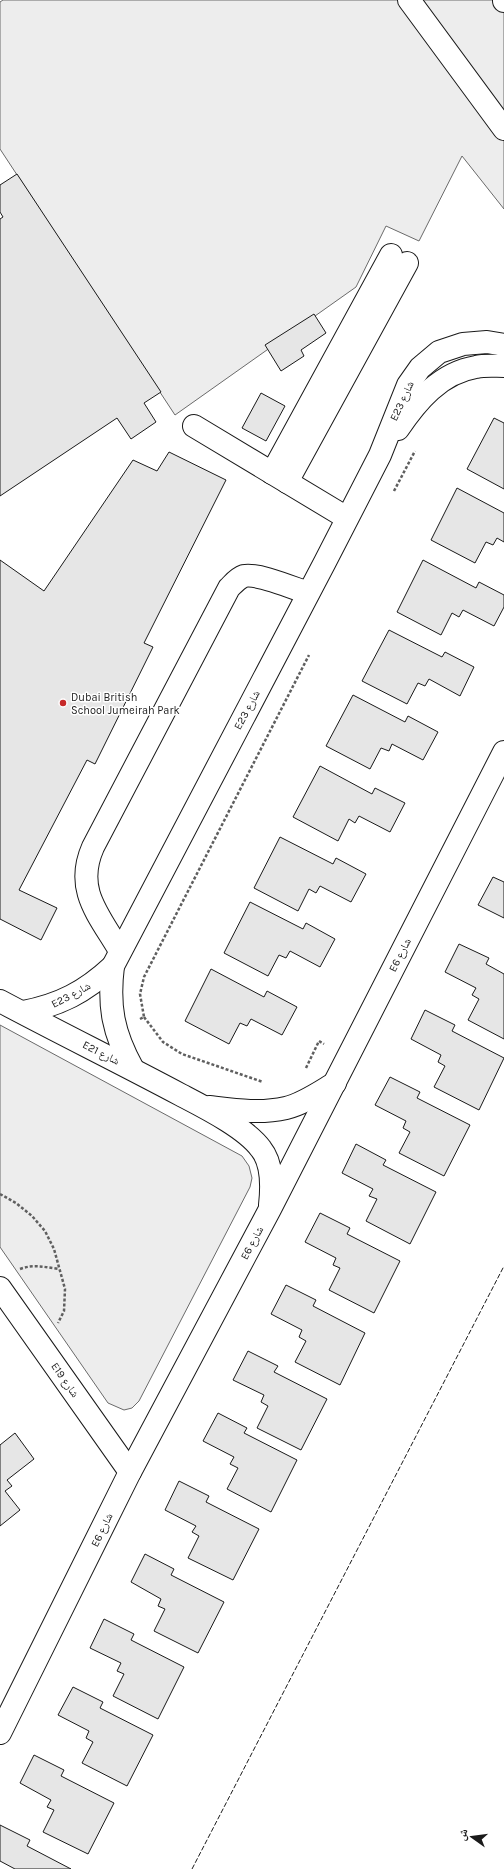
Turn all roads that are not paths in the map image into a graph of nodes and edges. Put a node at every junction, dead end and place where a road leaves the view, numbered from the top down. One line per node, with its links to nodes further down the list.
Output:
1 (409, 0): 2 (street)
2 (504, 129)
3 (399, 259): 8 (street)
4 (504, 345): 7 (street, E23 شارع)
5 (504, 366): 7 (street, E23 شارع)
6 (194, 426): 8 (street)
7 (380, 455): 9 (street, E23 شارع)
8 (279, 477): 9 (street)
9 (347, 518): 10 (street, E23 شارع)
10 (308, 593): 12 (street, E23 شارع); 12 (street)
11 (504, 752): 16 (street, E6 شارع)
12 (117, 958): 14 (street, E23 شارع); 15 (street, E23 شارع)
13 (0, 1001): 14 (street, E21 شارع)
14 (23, 1012): 15 (street, E21 شارع)
15 (133, 1069): 17 (street, E21 شارع)
16 (335, 1083): 17 (street, E21 شارع); 18 (street, E6 شارع)
17 (202, 1106): 18 (street, E21 شارع)
18 (270, 1209): 20 (street, E6 شارع)
19 (0, 1288): 20 (street, E19 شارع)
20 (130, 1472): 21 (street, E6 شارع)
21 (0, 1733)

